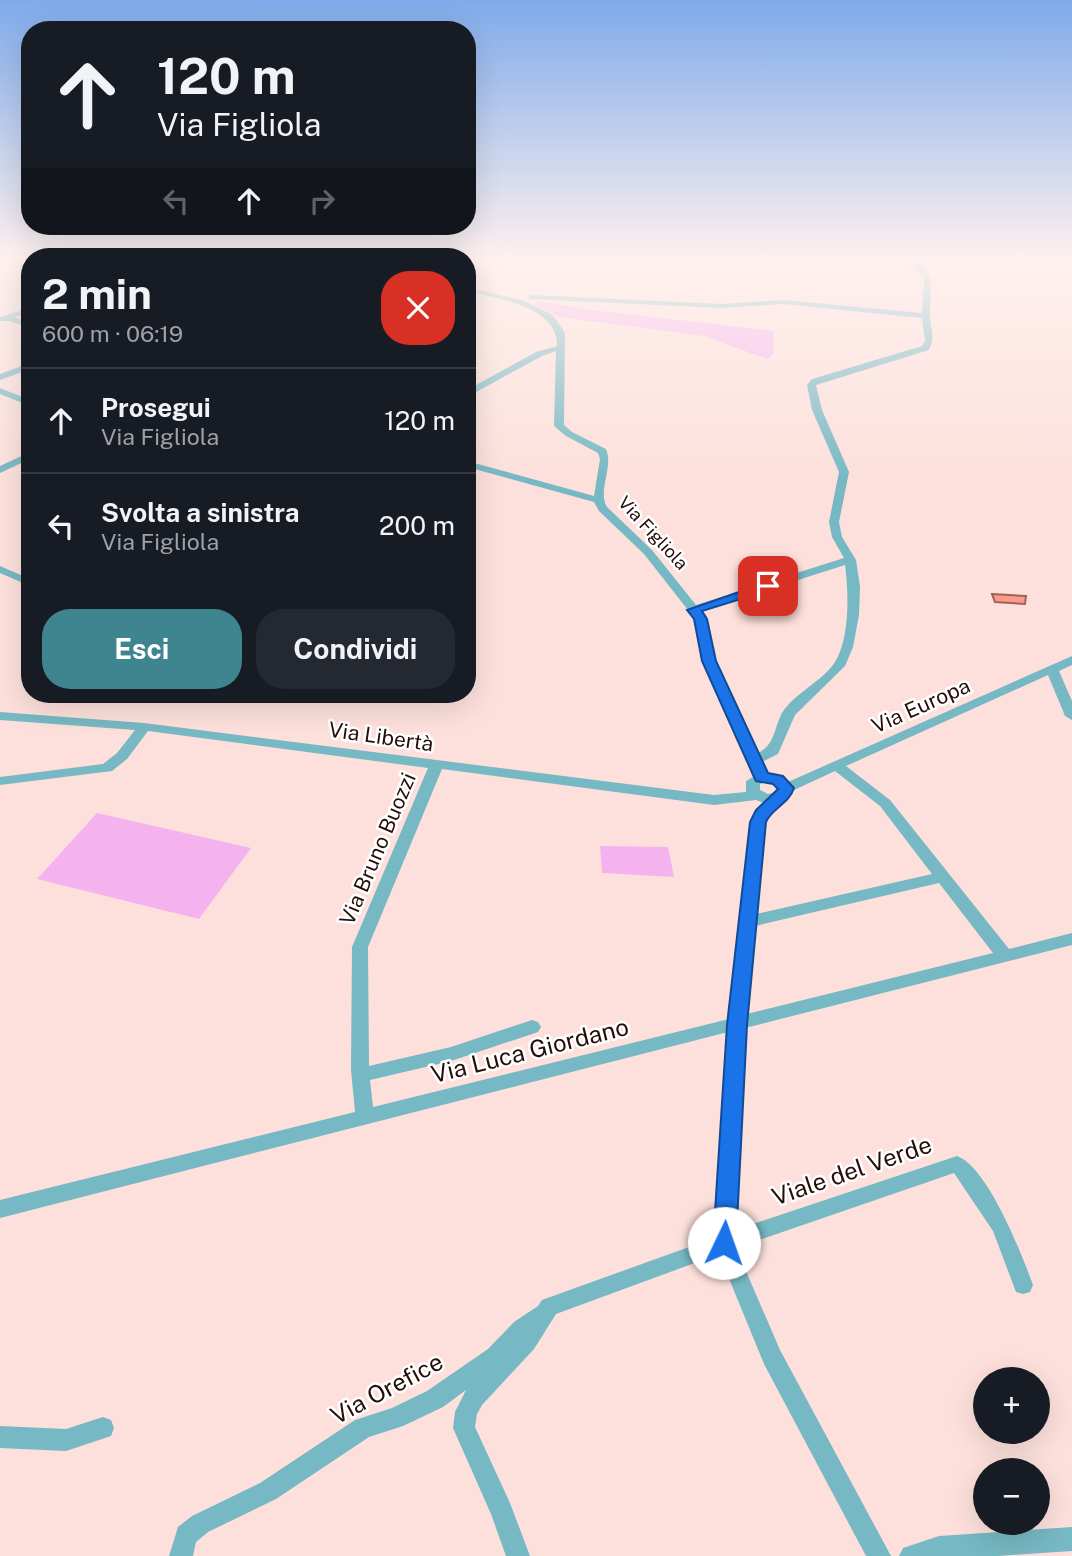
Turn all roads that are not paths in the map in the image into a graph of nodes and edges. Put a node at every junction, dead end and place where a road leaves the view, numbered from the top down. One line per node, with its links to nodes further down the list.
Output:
1 (561, 334): 3 (street, Via Figliola)
2 (928, 334): 13 (street)
3 (562, 347): 6 (street); 12 (street, Via Figliola)
4 (21, 369): 5 (street)
5 (0, 377)
6 (476, 389)
7 (0, 391): 8 (street)
8 (21, 399)
9 (21, 460): 11 (street)
10 (476, 464): 12 (street)
11 (0, 470)
12 (598, 500): 16 (street, Via Figliola)
13 (850, 560): 16 (street); 22 (street)
14 (0, 569): 15 (street)
15 (21, 579)
16 (694, 610): 22 (street, Via Figliola)
17 (1072, 660): 18 (street, Via Europa)
18 (1052, 669): 20 (street); 24 (street, Via Europa)
19 (0, 716): 21 (street, Via Libertà)
20 (1072, 716)
21 (144, 727): 23 (street, Via Libertà); 26 (street)
22 (753, 761): 25 (street, Via Figliola)
23 (436, 766): 28 (street, Via Libertà); 35 (street, Via Bruno Buozzi)
24 (837, 766): 27 (street, Via Europa); 29 (street)
25 (762, 777): 27 (street); 28 (street)
26 (0, 781)
27 (781, 793): 28 (street, Via Libertà); 30 (street)
28 (756, 795)
29 (941, 877): 30 (street); 32 (street)
30 (747, 922): 33 (street)
31 (1072, 939): 32 (street, Via Luca Giordano)
32 (1005, 956): 33 (street, Via Luca Giordano)
33 (737, 1025): 36 (street, Via Luca Giordano); 38 (street)
34 (531, 1027): 35 (street)
35 (361, 1075): 36 (street, Via Bruno Buozzi)
36 (365, 1117): 37 (street, Via Luca Giordano)
37 (0, 1209)
38 (724, 1243): 39 (street, Viale del Verde); 40 (street, Viale del Verde); 46 (street)
39 (1023, 1285)
40 (549, 1307): 44 (street, Via Orefice); 45 (street)
41 (103, 1428): 42 (street)
42 (0, 1437)
43 (1072, 1539): 47 (street)
44 (181, 1556)
45 (517, 1556)
46 (879, 1556)
47 (911, 1556)

